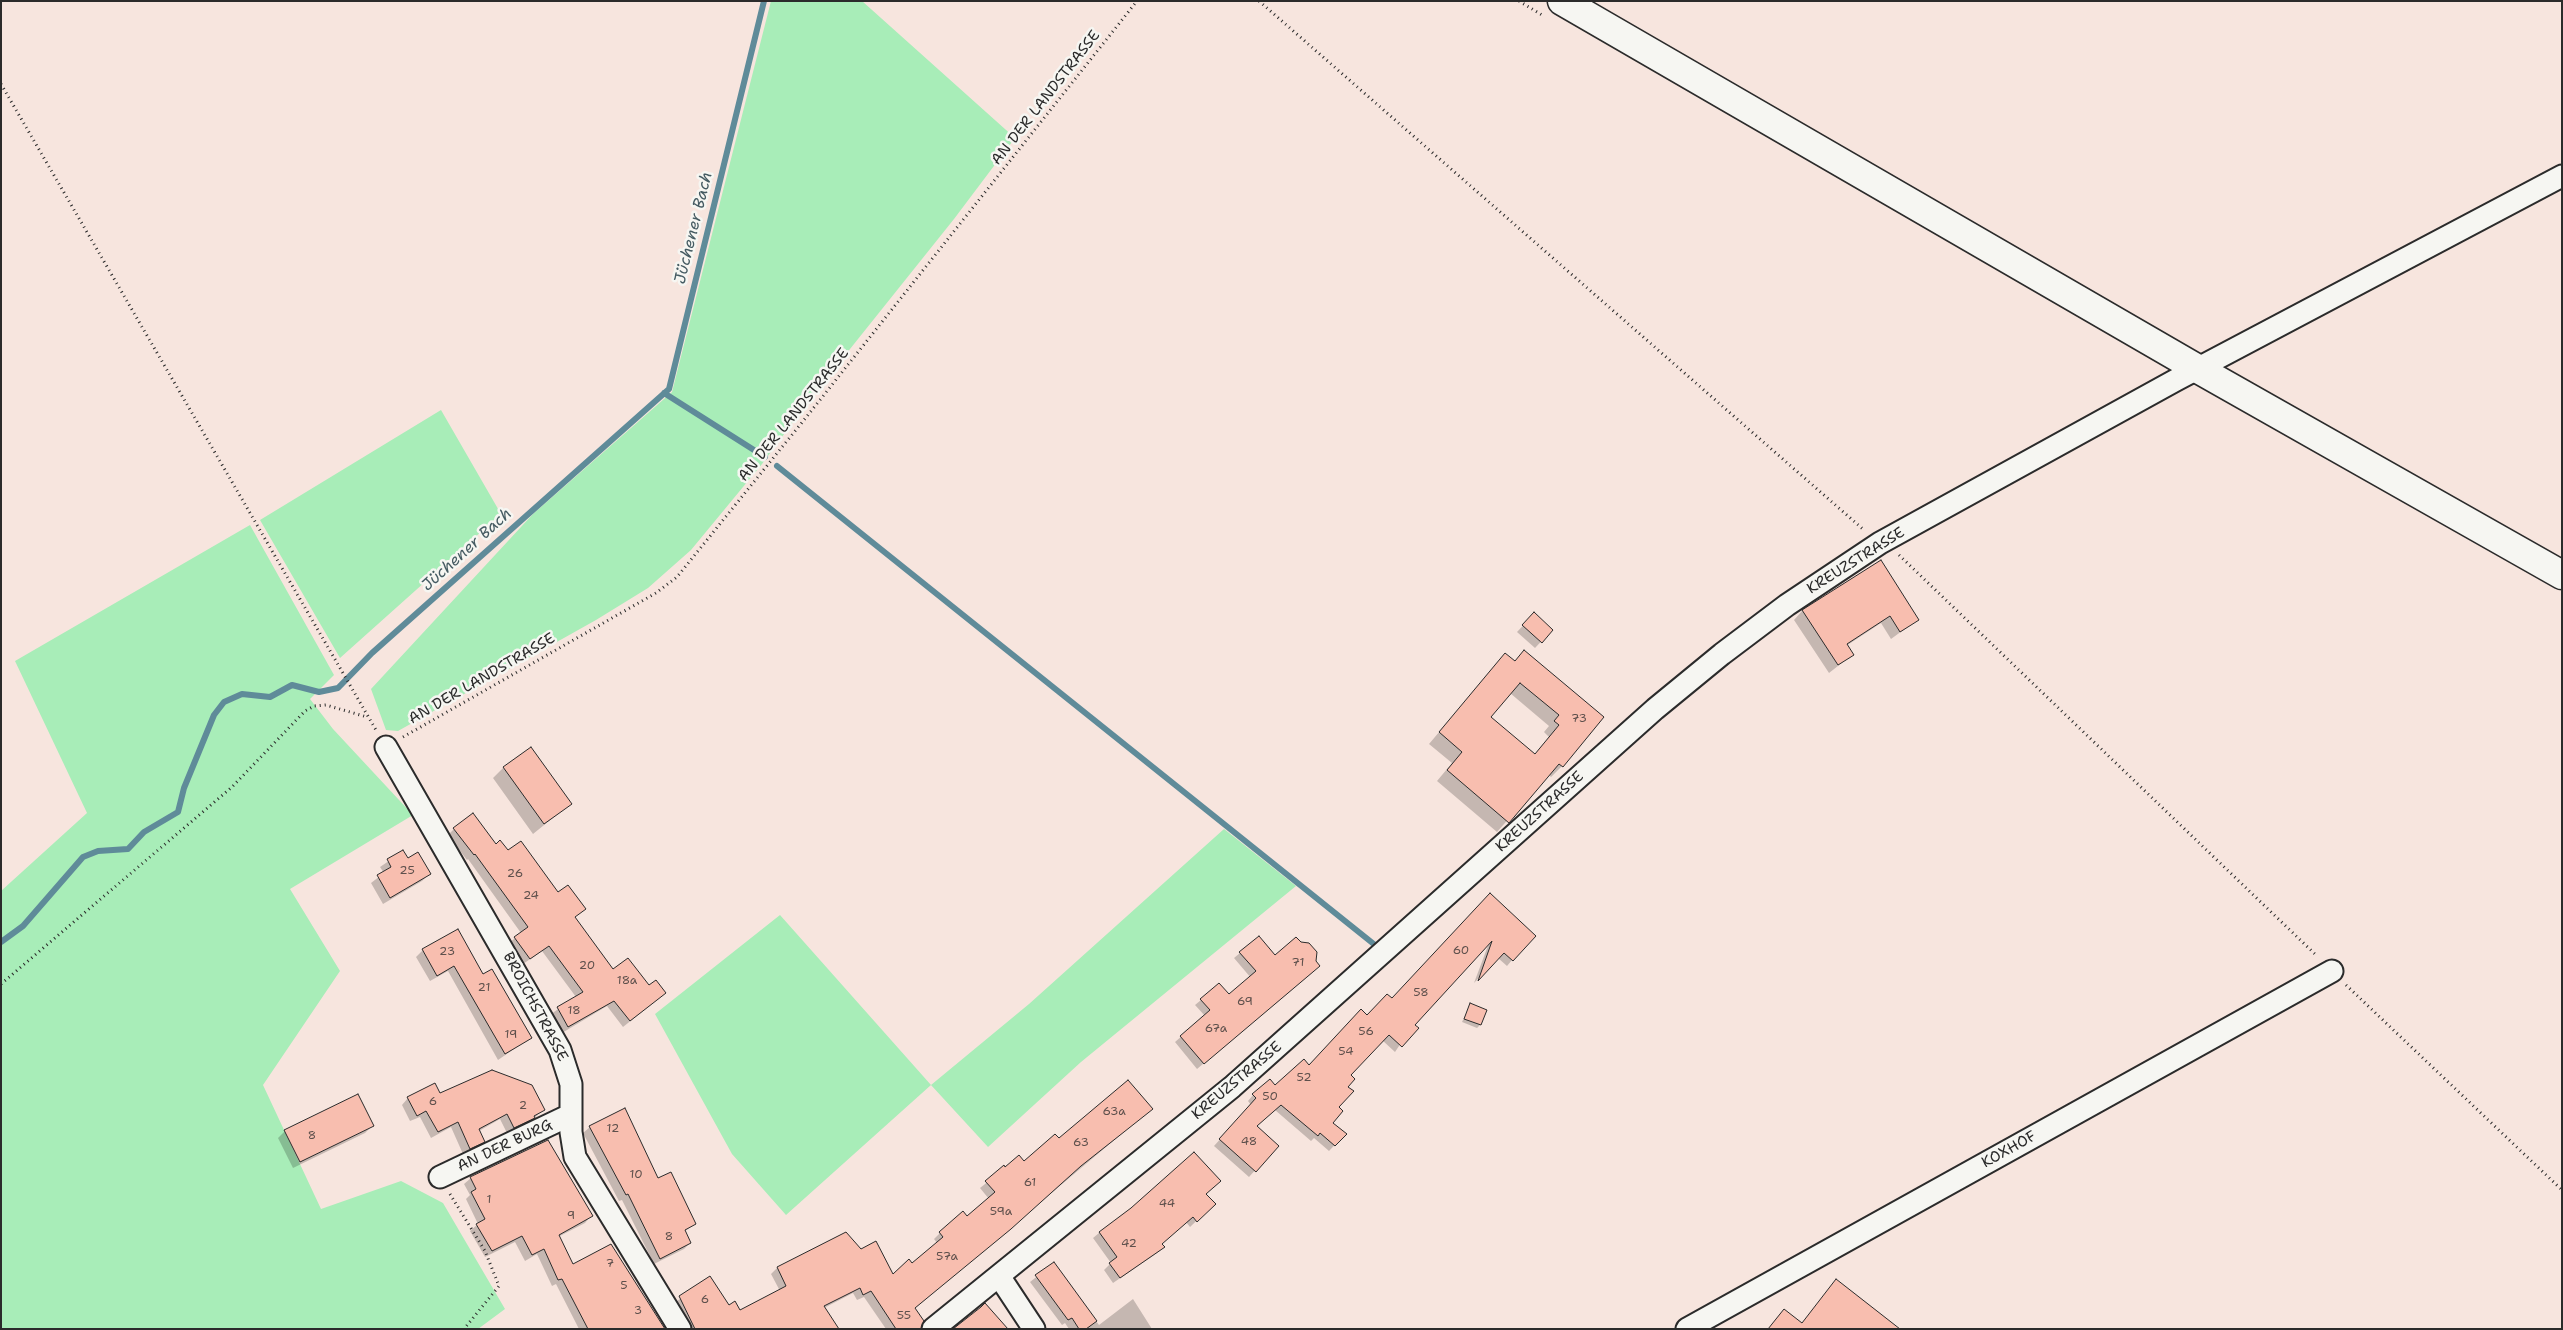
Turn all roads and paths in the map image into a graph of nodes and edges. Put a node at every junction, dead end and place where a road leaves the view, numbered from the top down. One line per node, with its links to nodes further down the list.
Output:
1 (1137, 1): 9 (path, AN DER LANDSTRASSE)
2 (1259, 1): 7 (path)
3 (1562, 1): 6 (main road)
4 (1, 84): 11 (path)
5 (2562, 176): 6 (street, KREUZSTRASSE)
6 (2198, 369): 7 (street, KREUZSTRASSE); 8 (main road)
7 (1882, 542): 10 (path); 15 (street, KREUZSTRASSE)
8 (2562, 575)
9 (386, 747): 12 (street, BROICHSTRASSE)
10 (2332, 971): 14 (path); 20 (street, KOXHOF)
11 (1, 984)
12 (570, 1115): 13 (street, AN DER BURG); 17 (street, BROICHSTRASSE)
13 (440, 1177): 16 (path)
14 (2562, 1190)
15 (999, 1276): 18 (street, KREUZSTRASSE); 19 (street)
16 (464, 1329)
17 (680, 1329)
18 (933, 1329)
19 (1034, 1329)
20 (1687, 1329)

